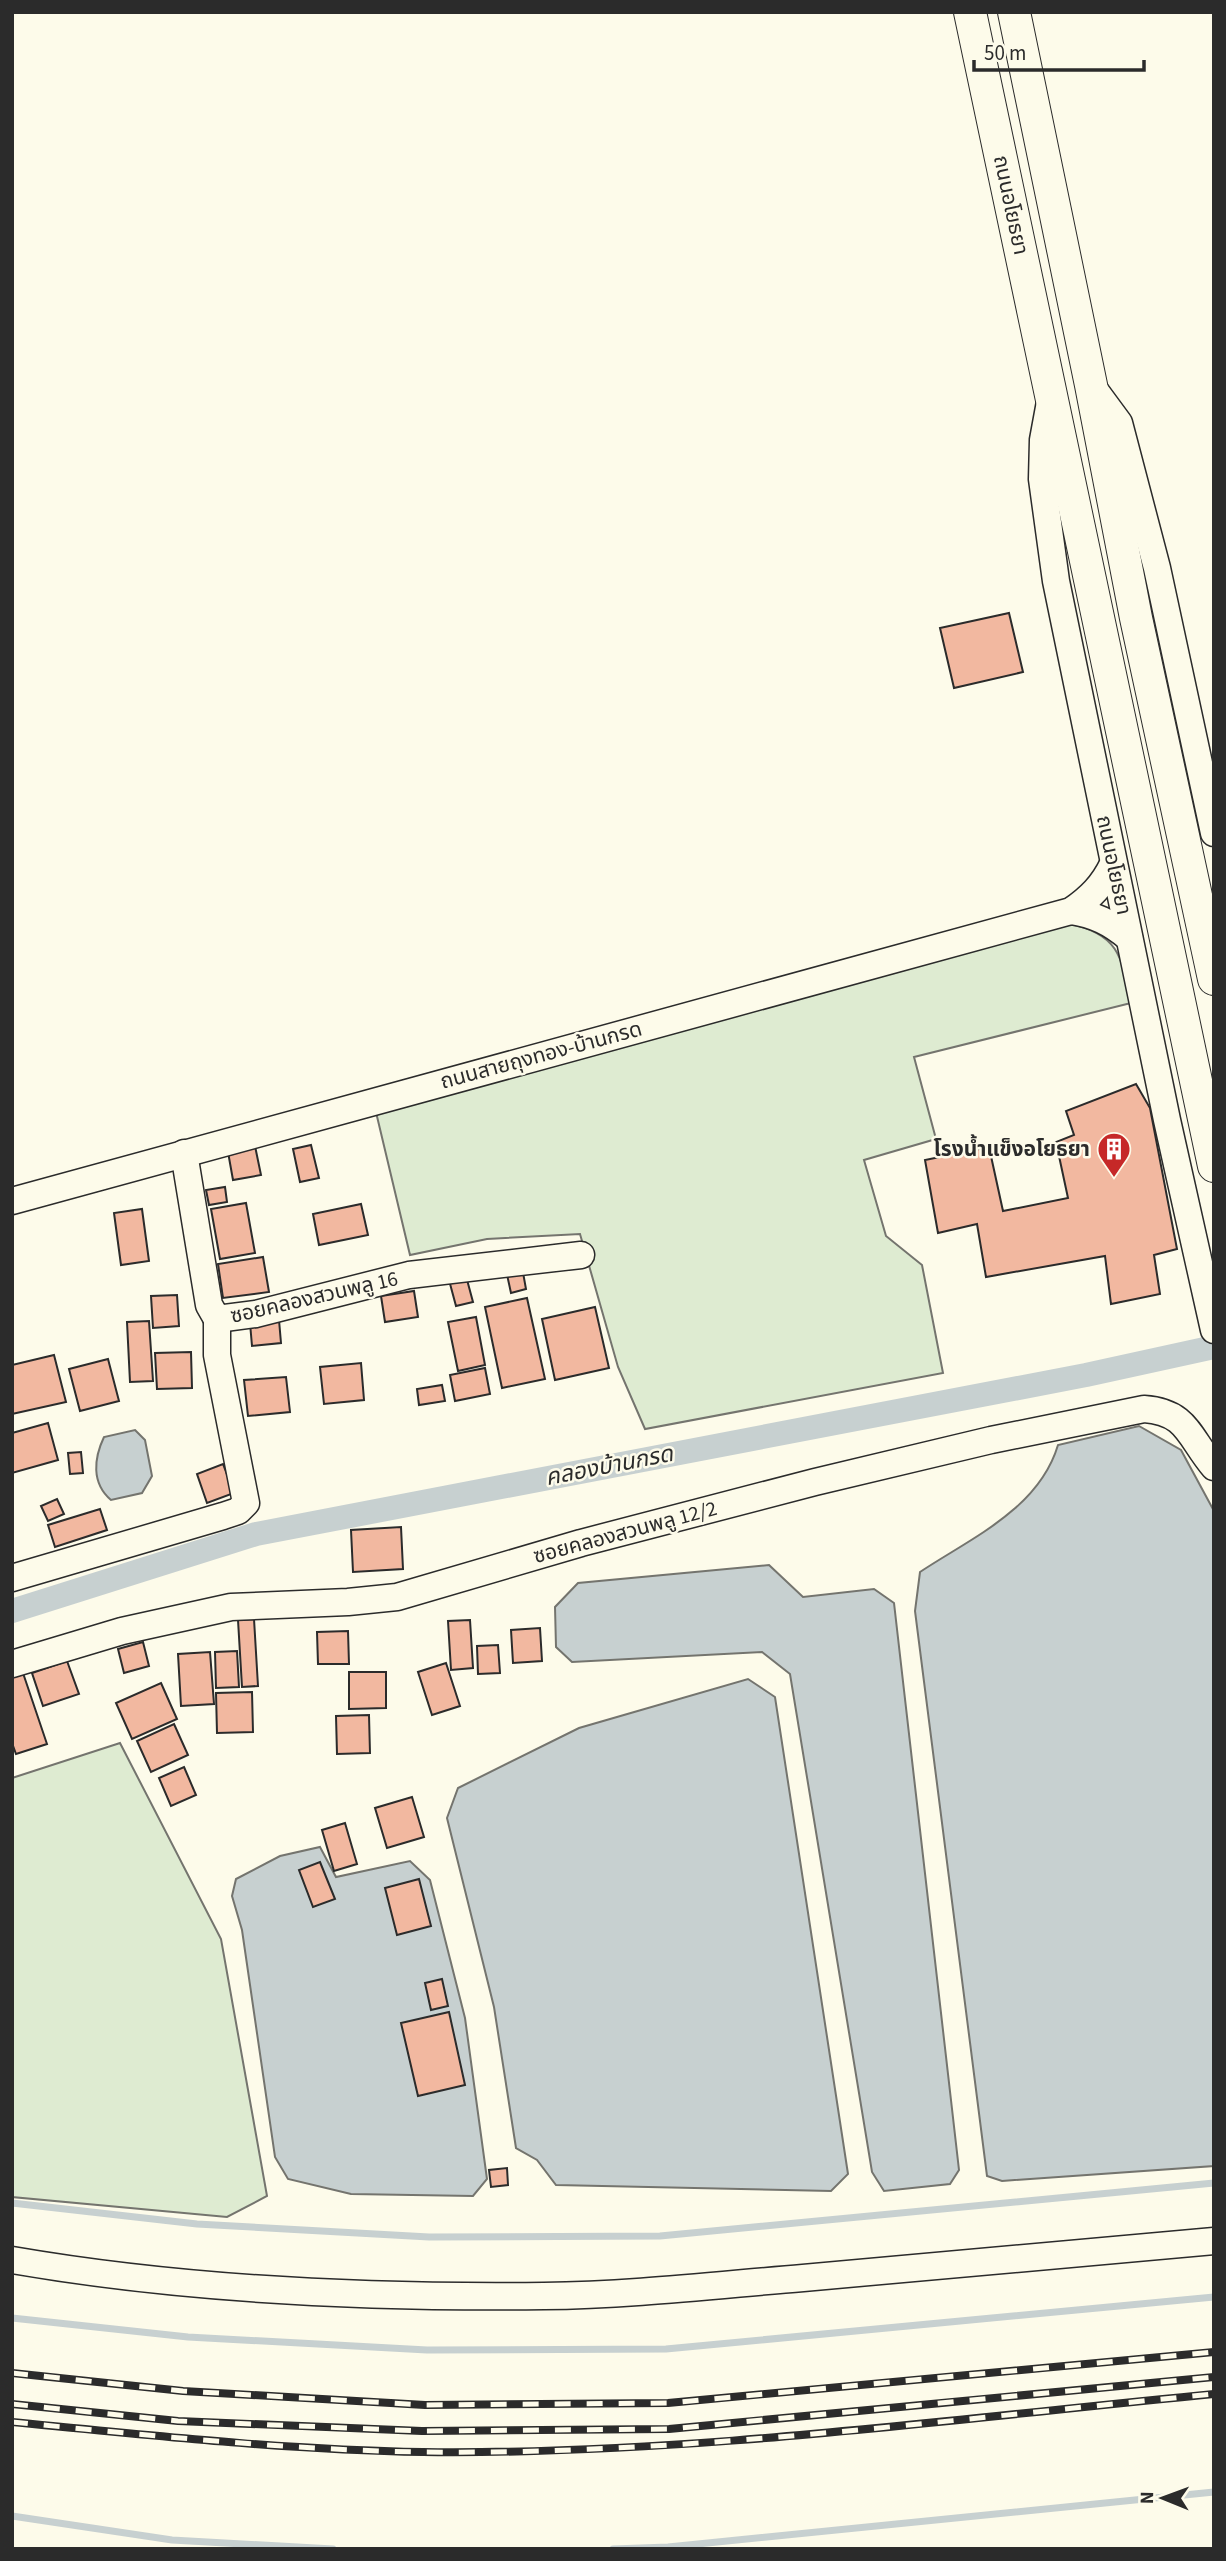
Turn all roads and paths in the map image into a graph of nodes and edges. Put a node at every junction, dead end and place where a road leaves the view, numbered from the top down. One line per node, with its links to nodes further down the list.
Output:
1 (970, 12): 4 (main road, ถนนอโยธยา)
2 (1014, 12): 3 (main road, ถนนอโยธยา)
3 (1091, 385): 5 (street, ถนนอโยธยา); 9 (main road, ถนนอโยธยา)
4 (1051, 397): 6 (street, ถนนอโยธยา); 11 (main road, ถนนอโยธยา)
5 (1213, 826)
6 (1113, 864): 7 (street, ถนนสายถุงทอง-บ้านกรด); 8 (street, ถนนอโยธยา)
7 (1070, 911): 8 (street, ถนนสายถุงทอง-บ้านกรด); 10 (street, ถนนสายถุงทอง-บ้านกรด)
8 (1129, 938): 15 (street, ถนนอโยธยา)
9 (1214, 979)
10 (184, 1153): 12 (street, ถนนสายถุงทอง-บ้านกรด); 14 (street, ซอยคลองสวนพลู 16)
11 (1214, 1166)
12 (12, 1201)
13 (581, 1255): 14 (street, ซอยคลองสวนพลู 16)
14 (217, 1319): 17 (street)
15 (1213, 1327)
16 (1214, 1466): 18 (street, ซอยคลองสวนพลู 12/2)
17 (14, 1578)
18 (12, 1664)
19 (1214, 2241): 20 (street)
20 (12, 2260)

